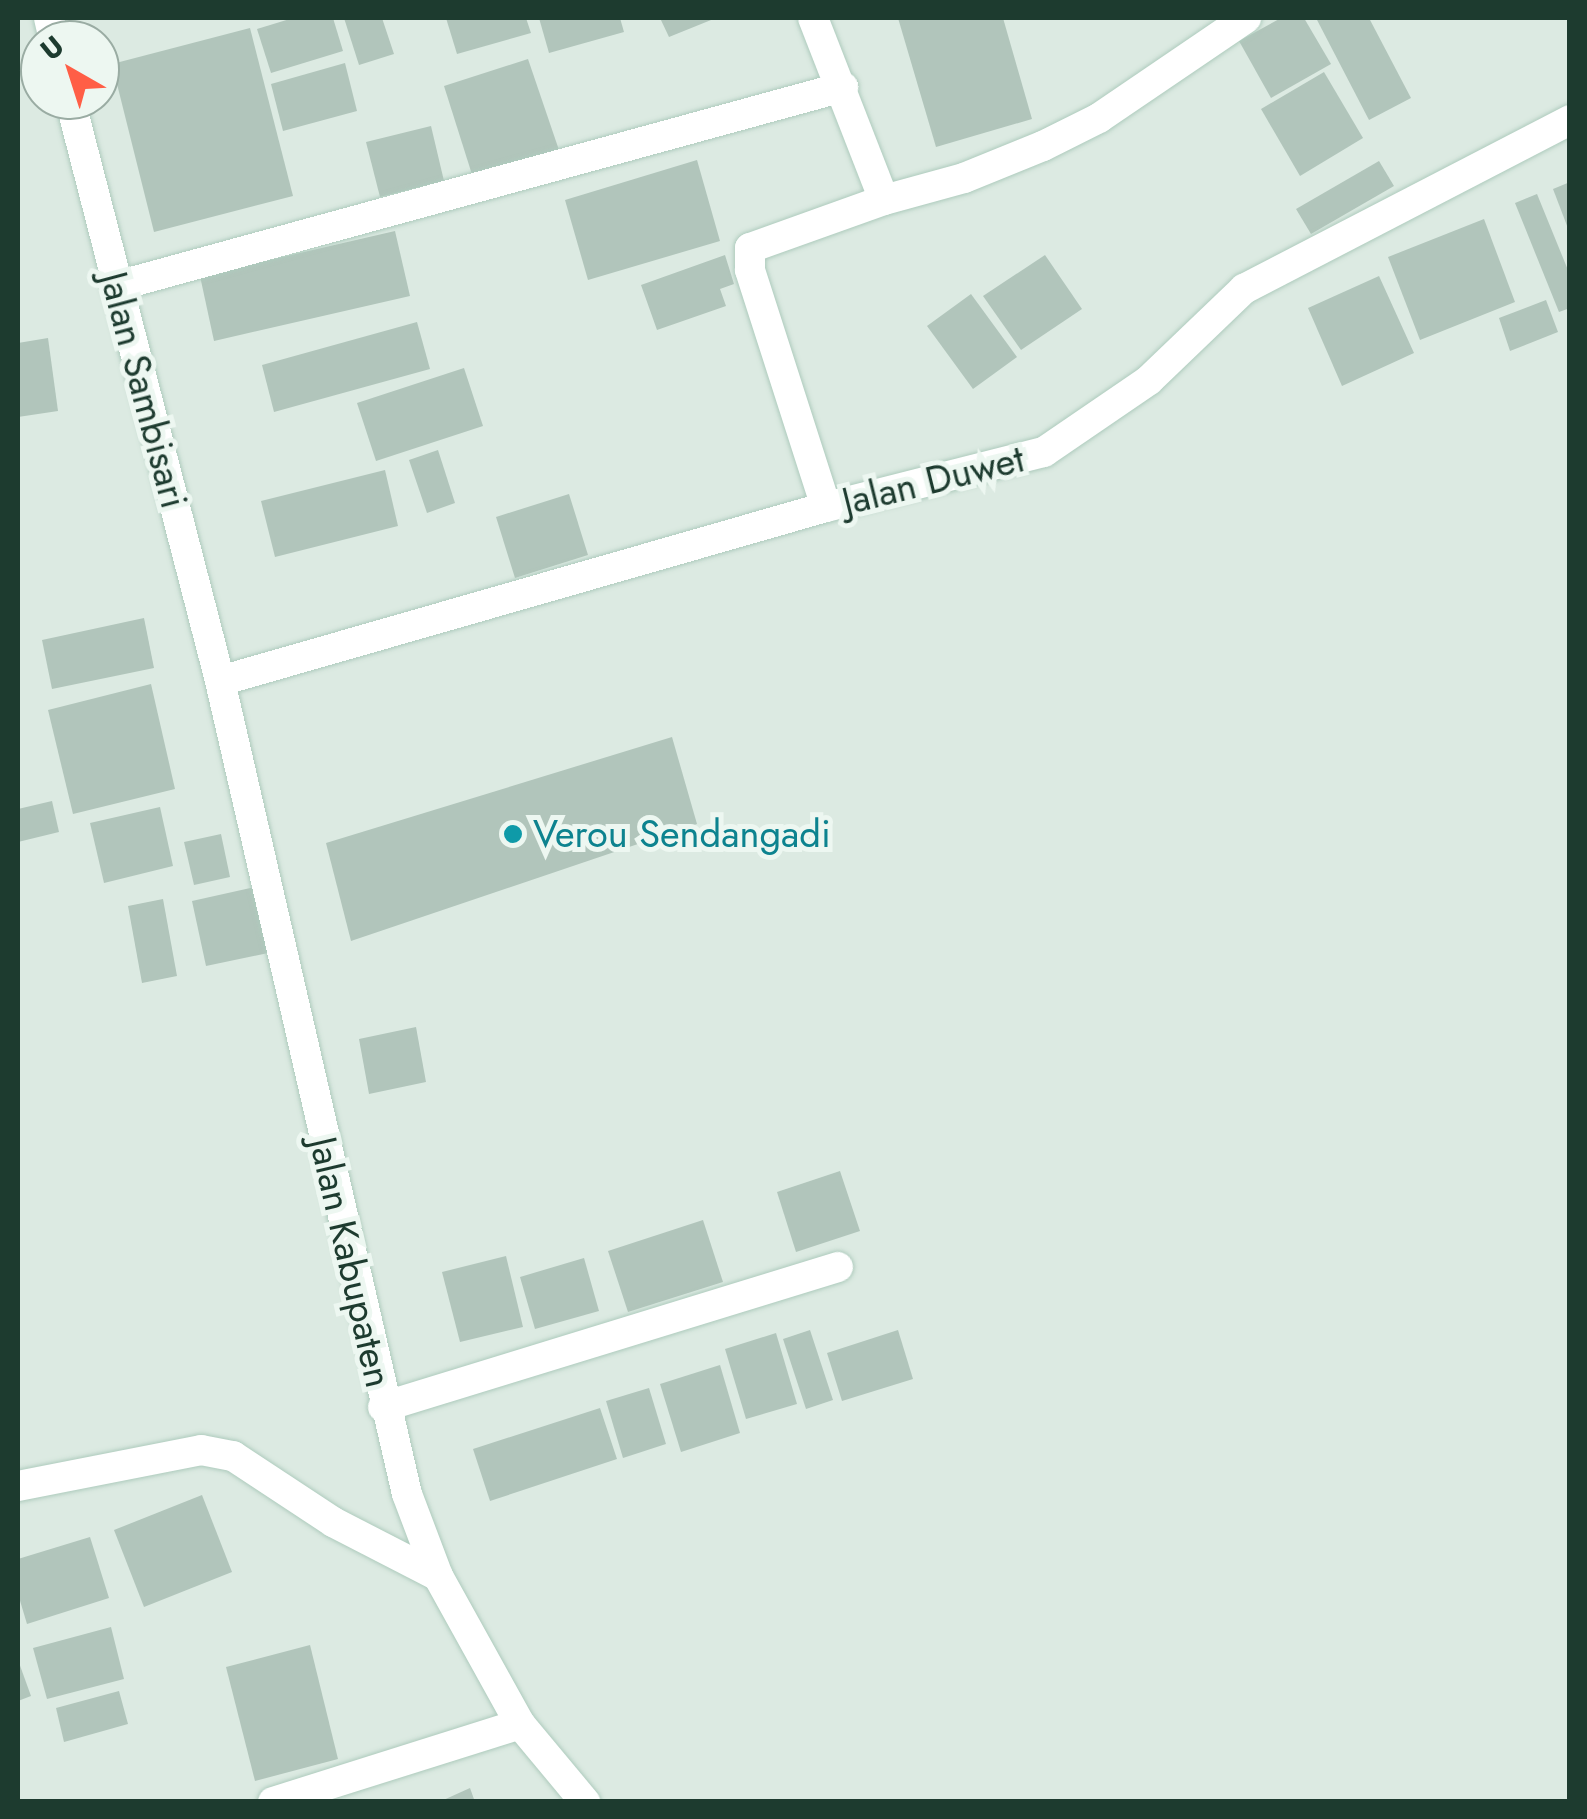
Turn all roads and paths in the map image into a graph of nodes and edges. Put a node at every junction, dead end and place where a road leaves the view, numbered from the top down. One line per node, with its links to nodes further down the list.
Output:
1 (813, 18): 3 (street)
2 (1246, 18): 6 (street)
3 (843, 87): 6 (street); 7 (street)
4 (75, 120): 7 (street, Jalan Sambisari)
5 (1570, 120): 8 (street, Jalan Duwet)
6 (884, 200): 8 (street)
7 (117, 286): 9 (street, Jalan Sambisari)
8 (826, 507): 9 (street, Jalan Duwet)
9 (220, 680): 11 (street, Jalan Kabupaten)
10 (838, 1267): 11 (street)
11 (383, 1407): 13 (street, Jalan Kabupaten)
12 (18, 1486): 13 (street)
13 (438, 1576): 14 (street, Jalan Kabupaten)
14 (520, 1724): 15 (street); 16 (street, Jalan Kabupaten)
15 (273, 1802)
16 (584, 1802)

